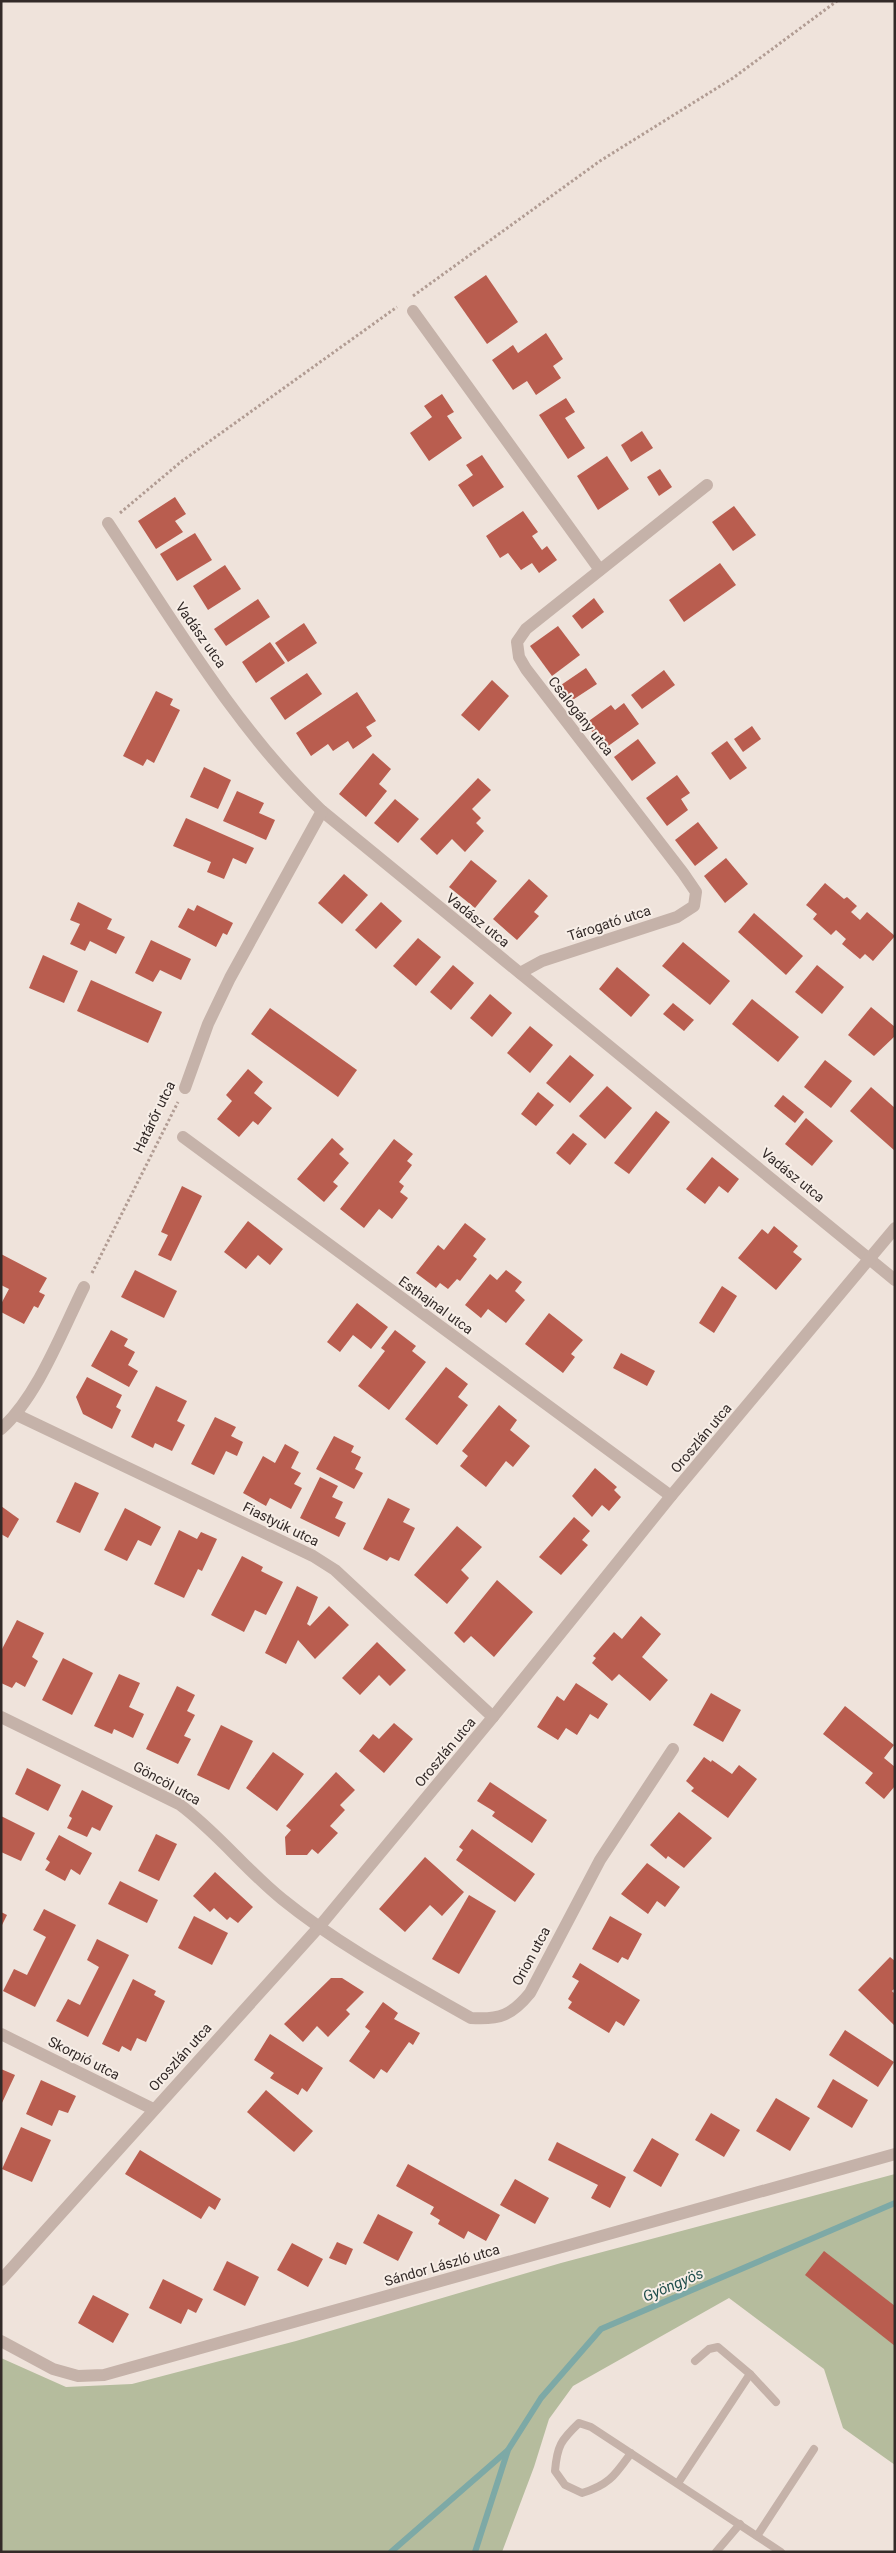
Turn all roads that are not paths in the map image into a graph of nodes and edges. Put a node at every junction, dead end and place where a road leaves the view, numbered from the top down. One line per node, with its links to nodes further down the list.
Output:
1 (413, 311): 4 (street)
2 (707, 485): 4 (street, Csalogány utca)
3 (108, 523): 5 (street, Vadász utca)
4 (600, 570): 6 (street, Csalogány utca)
5 (322, 811): 7 (street, Vadász utca); 8 (street, Határőr utca)
6 (696, 892): 7 (street, Tárogató utca)
7 (520, 973): 11 (street, Vadász utca)
8 (185, 1088)
9 (183, 1138): 16 (street, Esthajnal utca)
10 (895, 1228): 11 (street, Oroszlán utca)
11 (870, 1258): 12 (street, Vadász utca); 16 (street, Oroszlán utca)
12 (895, 1280)
13 (84, 1286): 14 (street)
14 (16, 1415): 15 (street); 18 (street, Fiastyúk utca)
15 (1, 1429)
16 (671, 1496): 18 (street, Oroszlán utca)
17 (1, 1717): 20 (street, Göncöl utca)
18 (493, 1718): 20 (street, Oroszlán utca)
19 (673, 1749): 20 (street, Orion utca)
20 (319, 1927): 22 (street, Oroszlán utca)
21 (1, 2034): 22 (street, Skorpió utca)
22 (153, 2109): 24 (street, Oroszlán utca)
23 (895, 2154): 25 (street, Sándor László utca)
24 (1, 2280)
25 (1, 2340)
26 (695, 2361): 27 (lane)
27 (750, 2374): 28 (lane); 31 (lane)
28 (776, 2402)
29 (814, 2449): 33 (lane)
30 (631, 2453): 30 (lane); 31 (lane)
31 (678, 2483): 32 (lane)
32 (740, 2524): 33 (lane); 34 (lane)
33 (757, 2536): 35 (lane)
34 (716, 2552)
35 (781, 2552)

